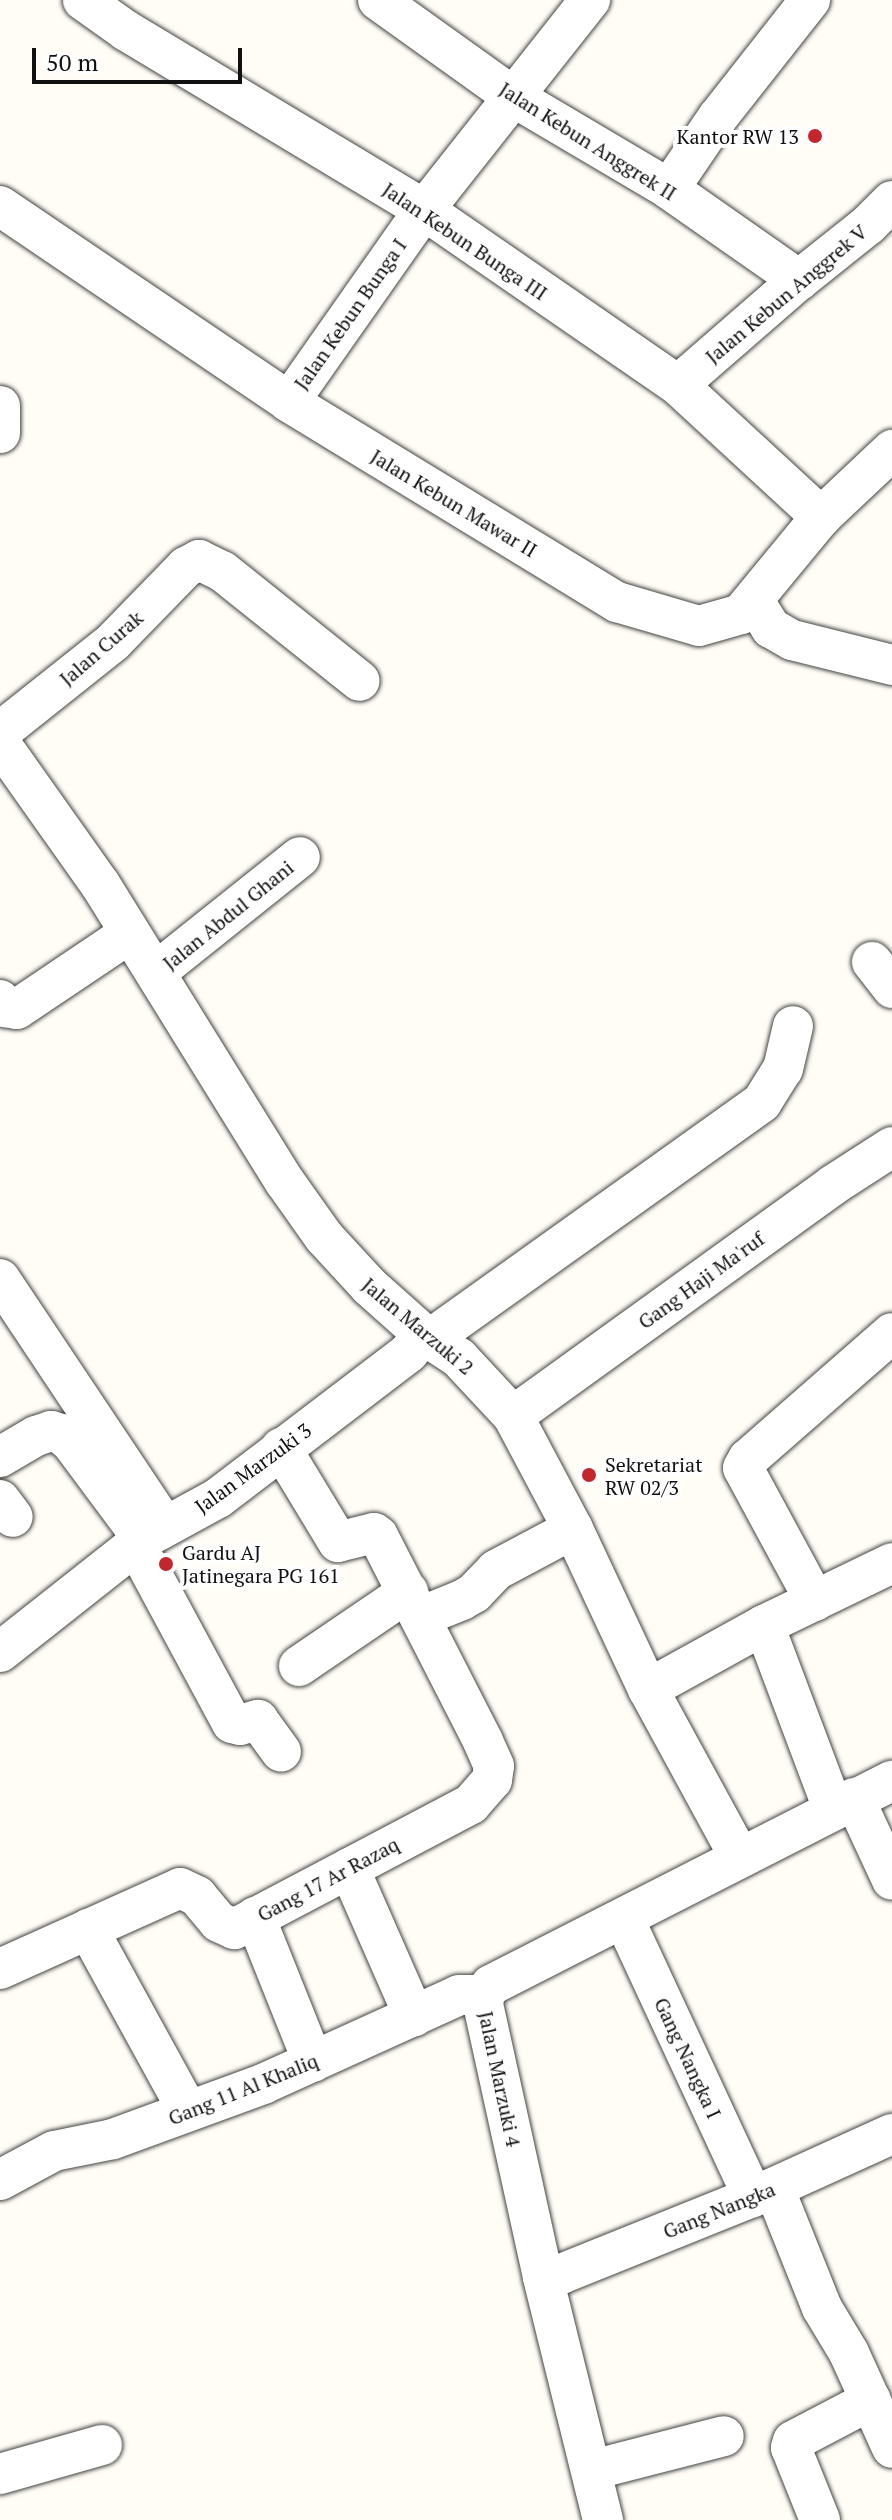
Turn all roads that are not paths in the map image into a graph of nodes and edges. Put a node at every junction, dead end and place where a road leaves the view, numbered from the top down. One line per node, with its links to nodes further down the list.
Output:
1 (83, 0): 9 (street, Jalan Kebun Bunga III)
2 (378, 0): 5 (street, Jalan Kebun Anggrek II)
3 (590, 0): 5 (street, Jalan Kebun Bunga I)
4 (810, 0): 6 (street)
5 (512, 96): 6 (street, Jalan Kebun Anggrek II); 9 (street, Jalan Kebun Bunga I)
6 (669, 189): 10 (street, Jalan Kebun Anggrek II)
7 (892, 201): 10 (street, Jalan Kebun Anggrek V)
8 (0, 206): 12 (street, Jalan Kebun Mawar II)
9 (424, 210): 11 (street, Jalan Kebun Bunga III); 12 (street, Jalan Kebun Bunga I)
10 (799, 280): 11 (street, Jalan Kebun Anggrek V)
11 (678, 385): 16 (street, Jalan Kebun Bunga III)
12 (289, 402): 17 (street, Jalan Kebun Mawar II)
13 (0, 406): 14 (street)
14 (0, 433)
15 (892, 450): 16 (street, Jalan Kebun Mawar II)
16 (821, 517): 17 (street, Jalan Kebun Mawar II)
17 (754, 601): 18 (street)
18 (892, 665)
19 (360, 681): 20 (street, Jalan Curak)
20 (0, 732)
21 (0, 743): 23 (street, Jalan Marzuki 2)
22 (300, 857): 24 (street, Jalan Abdul Ghani)
23 (130, 933): 24 (street, Jalan Marzuki 2); 25 (street)
24 (156, 972): 30 (street, Jalan Marzuki 2)
25 (0, 1000)
26 (793, 1026): 30 (street, Jalan Marzuki 3)
27 (892, 1147): 31 (street, Gang Haji Ma'ruf)
28 (0, 1279): 35 (street)
29 (892, 1333): 37 (street)
30 (428, 1336): 31 (street, Jalan Marzuki 2); 32 (street, Jalan Marzuki 3)
31 (513, 1416): 34 (street, Jalan Marzuki 2)
32 (281, 1448): 35 (street, Jalan Marzuki 3); 38 (street)
33 (0, 1457): 35 (street)
34 (573, 1529): 38 (street); 42 (street, Jalan Marzuki 2)
35 (148, 1537): 40 (street, Jalan Marzuki 3); 43 (street)
36 (892, 1563): 37 (street)
37 (815, 1601): 39 (street)
38 (414, 1604): 41 (street); 47 (street, Gang 17 Ar Razaq)
39 (764, 1625): 42 (street); 45 (street)
40 (0, 1652)
41 (299, 1666)
42 (648, 1689): 46 (street, Jalan Marzuki 2)
43 (281, 1752)
44 (892, 1781): 45 (street, Jalan Marzuki 4)
45 (843, 1804): 46 (street, Jalan Marzuki 4); 48 (street)
46 (739, 1856): 50 (street, Jalan Marzuki 4)
47 (349, 1868): 49 (street, Gang 17 Ar Razaq); 54 (street)
48 (892, 1880)
49 (255, 1917): 51 (street, Gang 17 Ar Razaq); 55 (street)
50 (624, 1919): 53 (street, Jalan Marzuki 4); 59 (street, Gang Nangka I)
51 (88, 1929): 52 (street, Gang 17 Ar Razaq); 56 (street)
52 (0, 1969)
53 (484, 1995): 54 (street, Gang 11 Al Khaliq); 60 (street, Jalan Marzuki 4)
54 (414, 2016): 55 (street, Gang 11 Al Khaliq)
55 (313, 2062): 56 (street, Gang 11 Al Khaliq)
56 (188, 2111): 58 (street, Gang 11 Al Khaliq)
57 (892, 2134): 59 (street, Gang Nangka)
58 (0, 2180)
59 (764, 2193): 60 (street, Gang Nangka); 61 (street, Gang Nangka I)
60 (543, 2277): 65 (street, Jalan Marzuki 4)
61 (879, 2404): 64 (street, Gang Nangka I); 68 (street)
62 (724, 2436): 65 (street)
63 (102, 2445): 66 (street)
64 (892, 2448)
65 (592, 2470): 67 (street, Jalan Marzuki 4)
66 (0, 2474)
67 (603, 2520)
68 (820, 2520)

